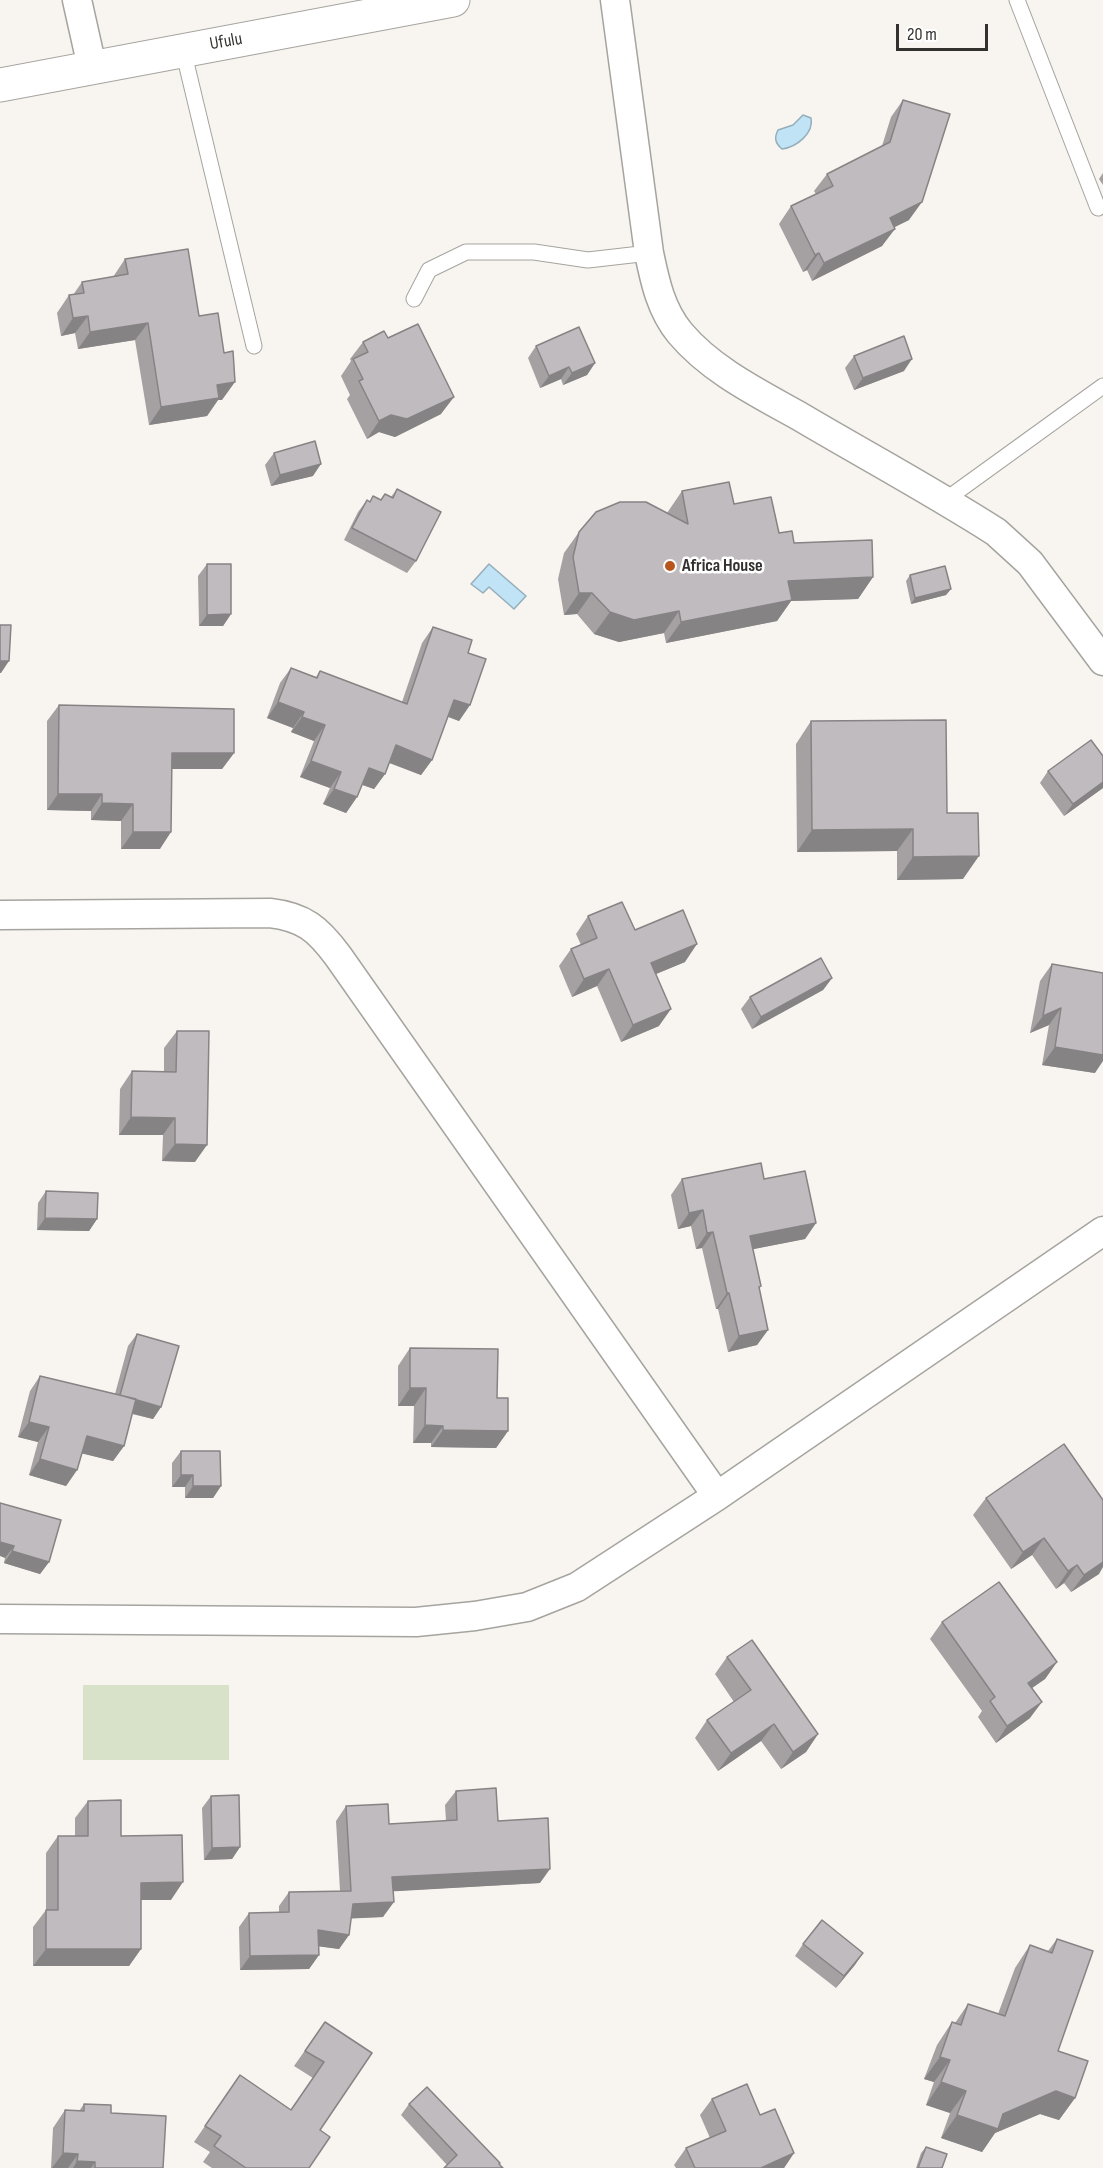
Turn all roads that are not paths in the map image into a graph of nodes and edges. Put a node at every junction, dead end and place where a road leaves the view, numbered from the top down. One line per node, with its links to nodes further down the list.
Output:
1 (77, 0): 6 (street)
2 (453, 0): 5 (street, Ufulu)
3 (615, 0): 9 (street)
4 (1017, 0): 8 (lane)
5 (183, 50): 6 (street, Ufulu); 11 (lane)
6 (92, 67): 7 (street, Ufulu)
7 (0, 85)
8 (1098, 208)
9 (649, 253): 10 (lane); 13 (street)
10 (414, 299)
11 (254, 346)
12 (1103, 386): 13 (lane)
13 (944, 501): 14 (street)
14 (1103, 661)
15 (0, 915): 17 (street)
16 (1103, 1231): 17 (street)
17 (717, 1496): 18 (street)
18 (0, 1619)

